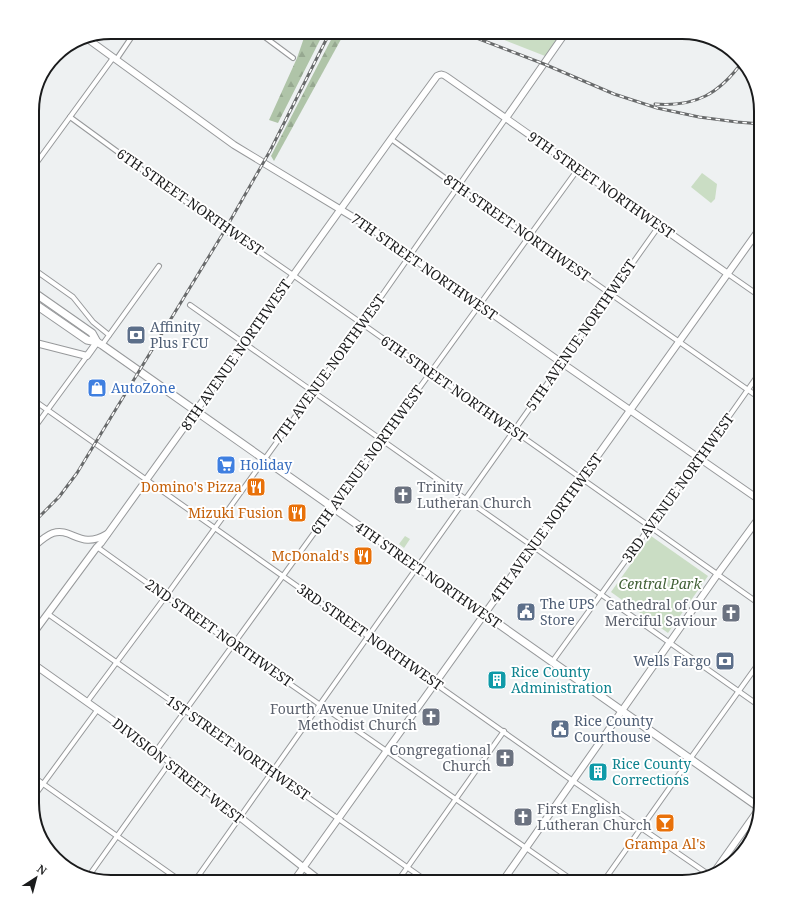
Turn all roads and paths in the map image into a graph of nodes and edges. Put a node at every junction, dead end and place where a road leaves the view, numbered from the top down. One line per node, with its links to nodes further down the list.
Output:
1 (130, 39): 6 (street)
2 (267, 39): 5 (street)
3 (561, 39): 9 (street, 7TH AVENUE NORTHWEST)
4 (90, 42): 6 (street, 7TH STREET NORTHWEST)
5 (293, 58)
6 (114, 59): 8 (street); 14 (street, 7TH STREET NORTHWEST)
7 (439, 74): 9 (street, 9TH STREET NORTHWEST); 10 (street, 8TH AVENUE NORTHWEST)
8 (70, 118): 11 (street); 22 (street, 6TH STREET NORTHWEST)
9 (506, 118): 12 (street, 9TH STREET NORTHWEST); 13 (street, 7TH AVENUE NORTHWEST)
10 (391, 139): 13 (street, 8TH STREET NORTHWEST); 14 (street, 8TH AVENUE NORTHWEST)
11 (39, 160)
12 (578, 169): 15 (street, 9TH STREET NORTHWEST); 16 (street, 6TH AVENUE NORTHWEST)
13 (459, 188): 16 (street, 8TH STREET NORTHWEST); 18 (street, 7TH AVENUE NORTHWEST)
14 (341, 208): 18 (street, 7TH STREET NORTHWEST); 22 (street, 8TH AVENUE NORTHWEST)
15 (659, 226): 21 (street, 9TH STREET NORTHWEST); 24 (street, 5TH AVENUE NORTHWEST)
16 (528, 236): 24 (street, 8TH STREET NORTHWEST); 27 (street, 6TH AVENUE NORTHWEST)
17 (754, 237): 21 (street, 4TH AVENUE NORTHWEST)
18 (410, 256): 27 (street, 7TH STREET NORTHWEST); 29 (street, 7TH AVENUE NORTHWEST)
19 (159, 266): 30 (street)
20 (39, 273): 30 (street)
21 (728, 274): 23 (street, 9TH STREET NORTHWEST); 31 (street, 4TH AVENUE NORTHWEST)
22 (293, 275): 29 (street, 6TH STREET NORTHWEST); 34 (street, 8TH AVENUE NORTHWEST)
23 (754, 292)
24 (610, 294): 31 (street, 8TH STREET NORTHWEST); 36 (street, 5TH AVENUE NORTHWEST)
25 (39, 296): 33 (main road)
26 (190, 305): 34 (street)
27 (479, 305): 36 (street, 7TH STREET NORTHWEST); 37 (street, 6TH AVENUE NORTHWEST)
28 (39, 307): 33 (main road)
29 (362, 324): 37 (street, 6TH STREET NORTHWEST); 40 (street, 7TH AVENUE NORTHWEST)
30 (110, 335): 33 (street)
31 (679, 342): 39 (street, 8TH STREET NORTHWEST); 44 (street, 4TH AVENUE NORTHWEST)
32 (39, 344): 35 (street)
33 (100, 344): 35 (street); 45 (main road, 4TH STREET NORTHWEST)
34 (244, 344): 40 (street); 45 (street, 8TH AVENUE NORTHWEST)
35 (87, 356): 43 (street)
36 (562, 363): 44 (street, 7TH STREET NORTHWEST); 47 (street, 5TH AVENUE NORTHWEST)
37 (430, 372): 47 (street, 6TH STREET NORTHWEST); 48 (street, 6TH AVENUE NORTHWEST)
38 (754, 381): 39 (street, 3RD AVENUE NORTHWEST)
39 (748, 390): 41 (street, 8TH STREET NORTHWEST); 49 (street, 3RD AVENUE NORTHWEST)
40 (313, 392): 48 (street); 50 (street, 7TH AVENUE NORTHWEST)
41 (754, 394)
42 (39, 404): 43 (street, 3RD STREET NORTHWEST)
43 (48, 410): 46 (street); 52 (street, 3RD STREET NORTHWEST)
44 (630, 411): 49 (street, 7TH STREET NORTHWEST); 51 (street, 4TH AVENUE NORTHWEST)
45 (196, 412): 50 (main road, 4TH STREET NORTHWEST); 52 (street, 8TH AVENUE NORTHWEST)
46 (39, 422)
47 (513, 430): 51 (street, 6TH STREET NORTHWEST); 54 (street, 5TH AVENUE NORTHWEST)
48 (382, 440): 54 (street); 55 (street, 6TH AVENUE NORTHWEST)
49 (699, 459): 53 (street, 7TH STREET NORTHWEST); 57 (street, 3RD AVENUE NORTHWEST)
50 (264, 460): 55 (main road, 4TH STREET NORTHWEST); 58 (street, 7TH AVENUE NORTHWEST)
51 (581, 478): 57 (street, 6TH STREET NORTHWEST); 62 (street, 4TH AVENUE NORTHWEST)
52 (147, 480): 58 (street, 3RD STREET NORTHWEST); 59 (street, 8TH AVENUE NORTHWEST)
53 (754, 496)
54 (465, 499): 62 (street); 64 (street, 5TH AVENUE NORTHWEST)
55 (332, 508): 64 (main road, 4TH STREET NORTHWEST); 66 (street, 6TH AVENUE NORTHWEST)
56 (754, 525): 65 (street)
57 (650, 527): 65 (street, 6TH STREET NORTHWEST); 67 (street, 3RD AVENUE NORTHWEST)
58 (215, 528): 66 (street, 3RD STREET NORTHWEST); 68 (street, 7TH AVENUE NORTHWEST)
59 (108, 533): 60 (street); 63 (street, 8TH AVENUE NORTHWEST)
60 (78, 538): 61 (street); 63 (street, 2ND STREET NORTHWEST)
61 (39, 543)
62 (533, 545): 67 (street); 71 (street, 4TH AVENUE NORTHWEST)
63 (97, 547): 68 (street, 2ND STREET NORTHWEST); 70 (street, 8TH AVENUE NORTHWEST)
64 (416, 567): 71 (main road, 4TH STREET NORTHWEST); 73 (street, 5TH AVENUE NORTHWEST)
65 (717, 575): 69 (street, 6TH STREET NORTHWEST); 74 (street)
66 (284, 576): 73 (street, 3RD STREET NORTHWEST); 75 (street, 6TH AVENUE NORTHWEST)
67 (601, 594): 74 (street); 76 (street, 3RD AVENUE NORTHWEST)
68 (166, 596): 75 (street, 2ND STREET NORTHWEST); 77 (street, 7TH AVENUE NORTHWEST)
69 (754, 600)
70 (48, 614): 72 (street, 8TH AVENUE NORTHWEST); 77 (street, 1ST STREET NORTHWEST)
71 (484, 615): 76 (main road, 4TH STREET NORTHWEST); 80 (street, 4TH AVENUE NORTHWEST)
72 (39, 626)
73 (368, 636): 80 (street, 3RD STREET NORTHWEST); 84 (street, 5TH AVENUE NORTHWEST)
74 (670, 642): 81 (street); 87 (street)
75 (234, 645): 84 (street, 2ND STREET NORTHWEST); 86 (street, 6TH AVENUE NORTHWEST)
76 (552, 662): 87 (main road, 4TH STREET NORTHWEST)
77 (116, 663): 82 (street, 7TH AVENUE NORTHWEST); 86 (street, 1ST STREET NORTHWEST)
78 (39, 668): 82 (street, DIVISION STREET WEST)
79 (754, 670): 81 (street)
80 (436, 683): 88 (street, 3RD STREET NORTHWEST); 90 (street, 4TH AVENUE NORTHWEST)
81 (739, 691): 83 (street); 91 (street)
82 (87, 702): 85 (street, DIVISION STREET WEST)
83 (754, 702)
84 (320, 703): 90 (street, 2ND STREET NORTHWEST); 93 (street, 5TH AVENUE NORTHWEST)
85 (98, 709): 89 (street, DIVISION STREET WEST); 96 (street)
86 (185, 710): 89 (street, 6TH AVENUE NORTHWEST); 93 (street, 1ST STREET NORTHWEST)
87 (622, 712): 91 (main road, 4TH STREET NORTHWEST); 95 (street)
88 (504, 731): 95 (street, 3RD STREET NORTHWEST); 98 (street)
89 (156, 751): 92 (street, DIVISION STREET WEST)
90 (387, 751): 98 (street, 2ND STREET NORTHWEST); 102 (street, 4TH AVENUE NORTHWEST)
91 (690, 758): 99 (main road, 4TH STREET NORTHWEST); 103 (street)
92 (170, 762): 100 (street, DIVISION STREET WEST); 104 (street)
93 (272, 772): 100 (street, 5TH AVENUE NORTHWEST); 102 (street, 1ST STREET NORTHWEST)
94 (39, 781): 96 (street)
95 (574, 781): 103 (street, 3RD STREET NORTHWEST); 105 (street)
96 (43, 784): 97 (street); 104 (street)
97 (39, 789)
98 (456, 798): 105 (street, 2ND STREET NORTHWEST); 107 (street)
99 (754, 803)
100 (239, 818): 108 (street, DIVISION STREET WEST); 112 (street, 5TH AVENUE NORTHWEST)
101 (752, 818): 106 (street)
102 (338, 819): 107 (street, 1ST STREET NORTHWEST); 108 (street, 4TH AVENUE NORTHWEST)
103 (642, 827): 109 (street, 3RD STREET NORTHWEST); 119 (street)
104 (116, 836): 110 (street); 111 (street)
105 (526, 847): 117 (street); 118 (street, 2ND STREET NORTHWEST)
106 (720, 864)
107 (407, 867): 115 (street); 116 (street, 1ST STREET NORTHWEST)
108 (303, 868): 113 (street, 4TH AVENUE NORTHWEST); 114 (street, DIVISION STREET WEST)
109 (704, 871)
110 (91, 873)
111 (172, 875)
112 (199, 875)
113 (298, 875)
114 (312, 875)
115 (402, 875)
116 (418, 875)
117 (507, 875)
118 (565, 875)
119 (608, 875)

